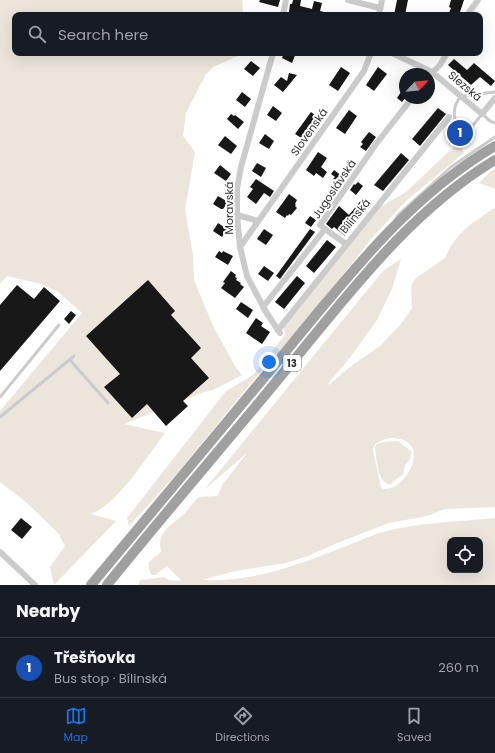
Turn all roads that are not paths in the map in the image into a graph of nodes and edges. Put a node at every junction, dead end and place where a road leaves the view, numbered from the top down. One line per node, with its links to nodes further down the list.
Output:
1 (286, 0): 5 (street)
2 (348, 0): 6 (street)
3 (382, 0): 6 (street)
4 (474, 2): 7 (street)
5 (283, 12)
6 (380, 12)
7 (469, 12)
8 (272, 56): 25 (street, Moravská)
9 (370, 56): 26 (street, Slovenská)
10 (398, 56): 12 (street, Slezská)
11 (445, 56): 13 (street)
12 (420, 68)
13 (435, 70)
14 (435, 77): 16 (street, Slezská)
15 (495, 92): 16 (lane)
16 (461, 96): 19 (street, Slezská); 19 (lane)
17 (495, 98): 19 (street)
18 (407, 104): 27 (street, Jugoslávská)
19 (482, 114): 21 (lane)
20 (449, 117): 29 (street, Bílinská)
21 (495, 123)
22 (495, 138): 28 (lane)
23 (495, 146): 28 (highway, 13)
24 (495, 160): 42 (highway, 13)
25 (237, 215): 26 (street); 30 (street, Moravská)
26 (258, 221): 30 (street, Slovenská)
27 (325, 229): 29 (street); 31 (street, Jugoslávská)
28 (382, 238): 41 (highway, 13)
29 (346, 244): 33 (street, Bílinská)
30 (240, 247): 31 (street, Moravská)
31 (263, 307): 33 (street, Moravská)
32 (59, 325): 36 (lane)
33 (279, 331)
34 (74, 356): 35 (lane)
35 (70, 360): 37 (lane); 38 (lane)
36 (0, 397)
37 (108, 403)
38 (0, 417)
39 (0, 552): 40 (street)
40 (35, 585)
41 (91, 585)
42 (107, 585)

